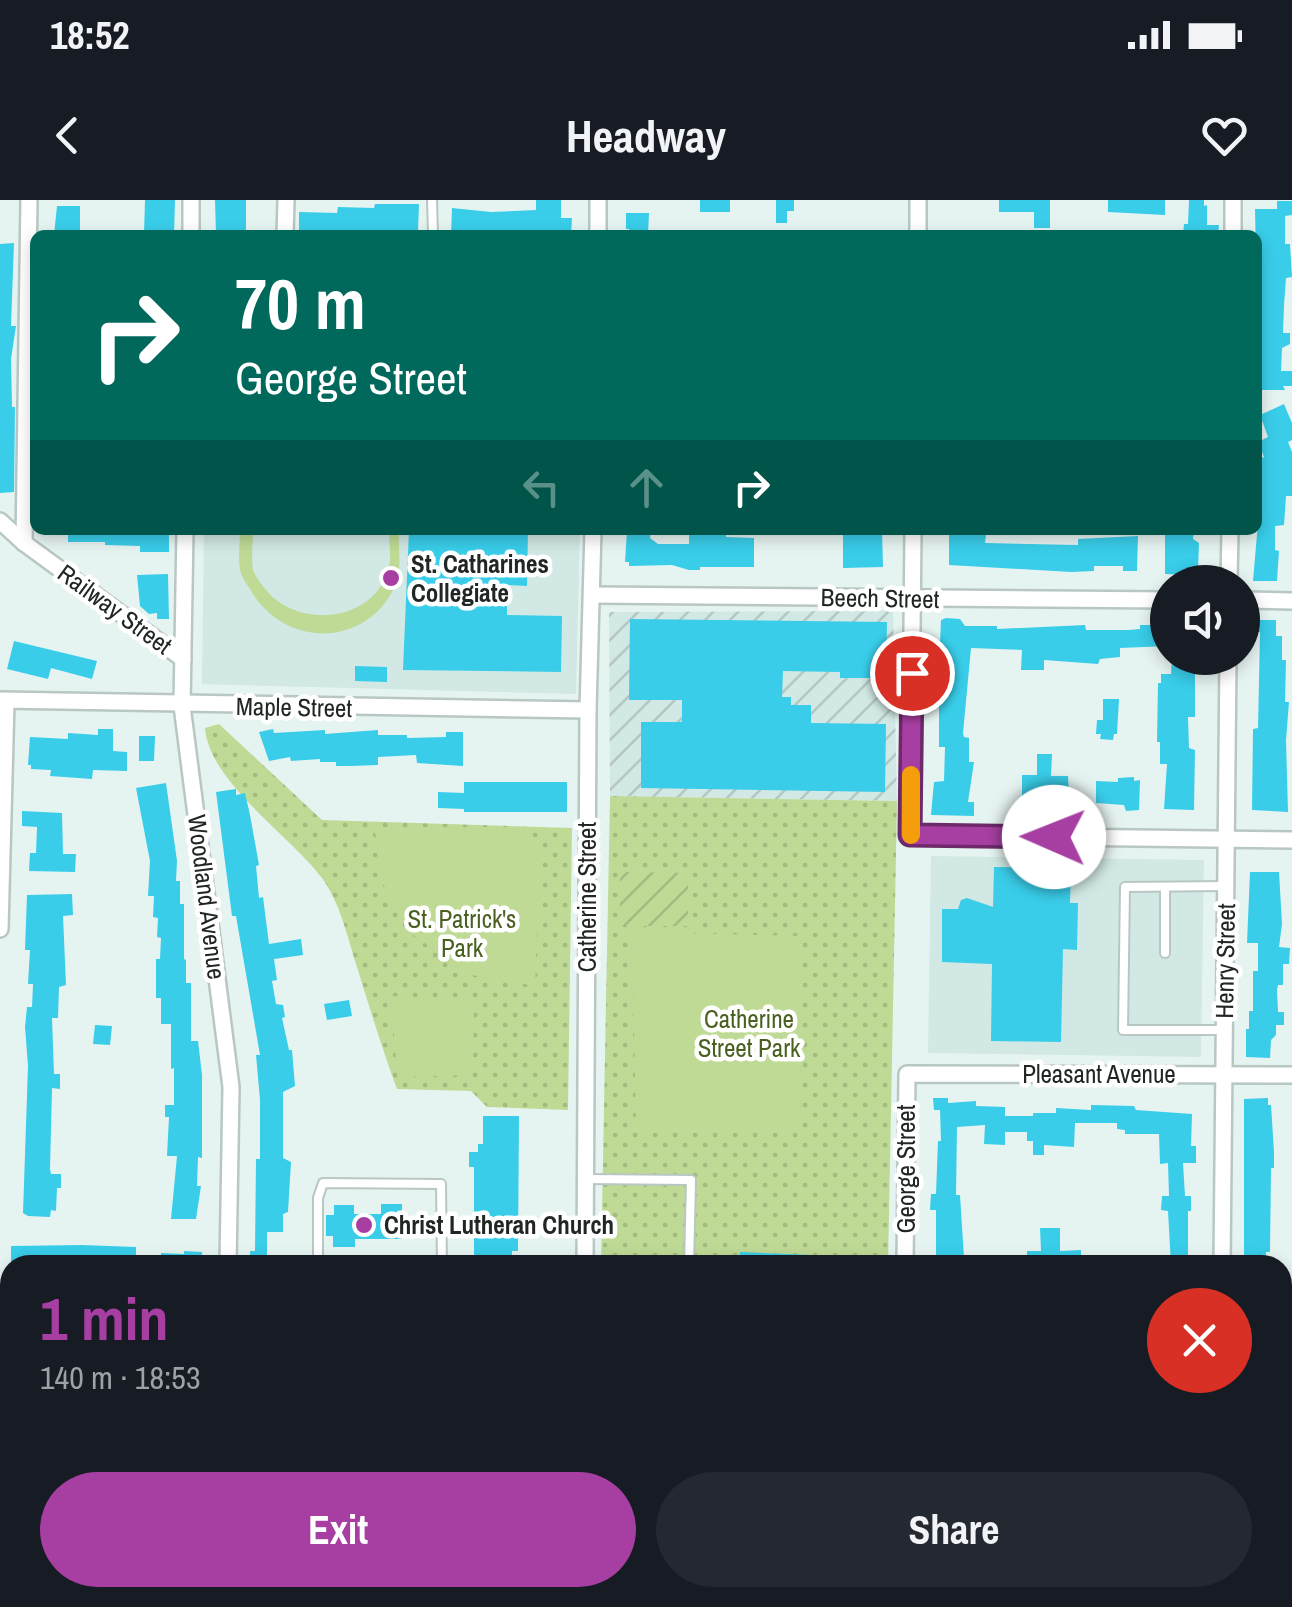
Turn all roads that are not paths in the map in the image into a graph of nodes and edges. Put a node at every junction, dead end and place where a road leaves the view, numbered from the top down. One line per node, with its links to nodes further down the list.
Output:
1 (29, 200): 19 (street)
2 (191, 200): 8 (street)
3 (286, 200): 9 (street)
4 (432, 200): 10 (lane)
5 (598, 200): 11 (street)
6 (918, 200): 12 (street)
7 (1233, 200): 13 (street)
8 (191, 230)
9 (285, 230)
10 (433, 230)
11 (598, 230)
12 (918, 230)
13 (1232, 230)
14 (0, 520): 19 (street, Railway Street)
15 (186, 535): 26 (street, Woodland Avenue)
16 (593, 535): 21 (street, Catherine Street)
17 (913, 535): 22 (street)
18 (1230, 535): 20 (street)
19 (24, 543): 26 (street, Railway Street)
20 (1229, 565)
21 (592, 595): 22 (street, Beech Street); 30 (street, Catherine Street)
22 (912, 598): 23 (street, Beech Street); 32 (street)
23 (1150, 600)
24 (1260, 600): 25 (street)
25 (1292, 601)
26 (183, 659): 29 (street, Woodland Avenue)
27 (1228, 675): 32 (street, Henry Street)
28 (3, 701): 29 (street, Maple Street); 31 (street)
29 (182, 706): 30 (street, Maple Street); 44 (street, Woodland Avenue)
30 (588, 710): 43 (street, Catherine Street)
31 (1, 808): 34 (street)
32 (1227, 840): 33 (street); 35 (street, Henry Street)
33 (1292, 840)
34 (0, 885): 37 (street)
35 (1226, 886): 36 (lane); 39 (street, Henry Street)
36 (1165, 887): 38 (lane); 39 (lane)
37 (0, 928)
38 (1165, 953)
39 (1224, 1030): 41 (street, Henry Street)
40 (907, 1074): 41 (street, Pleasant Avenue); 49 (street, George Street)
41 (1224, 1074): 42 (street, Pleasant Avenue); 50 (street, Henry Street)
42 (1292, 1075)
43 (586, 1179): 47 (street, Catherine Street); 48 (lane)
44 (228, 1255)
45 (318, 1255): 46 (lane)
46 (442, 1255)
47 (585, 1255)
48 (690, 1255)
49 (905, 1255)
50 (1222, 1255)

